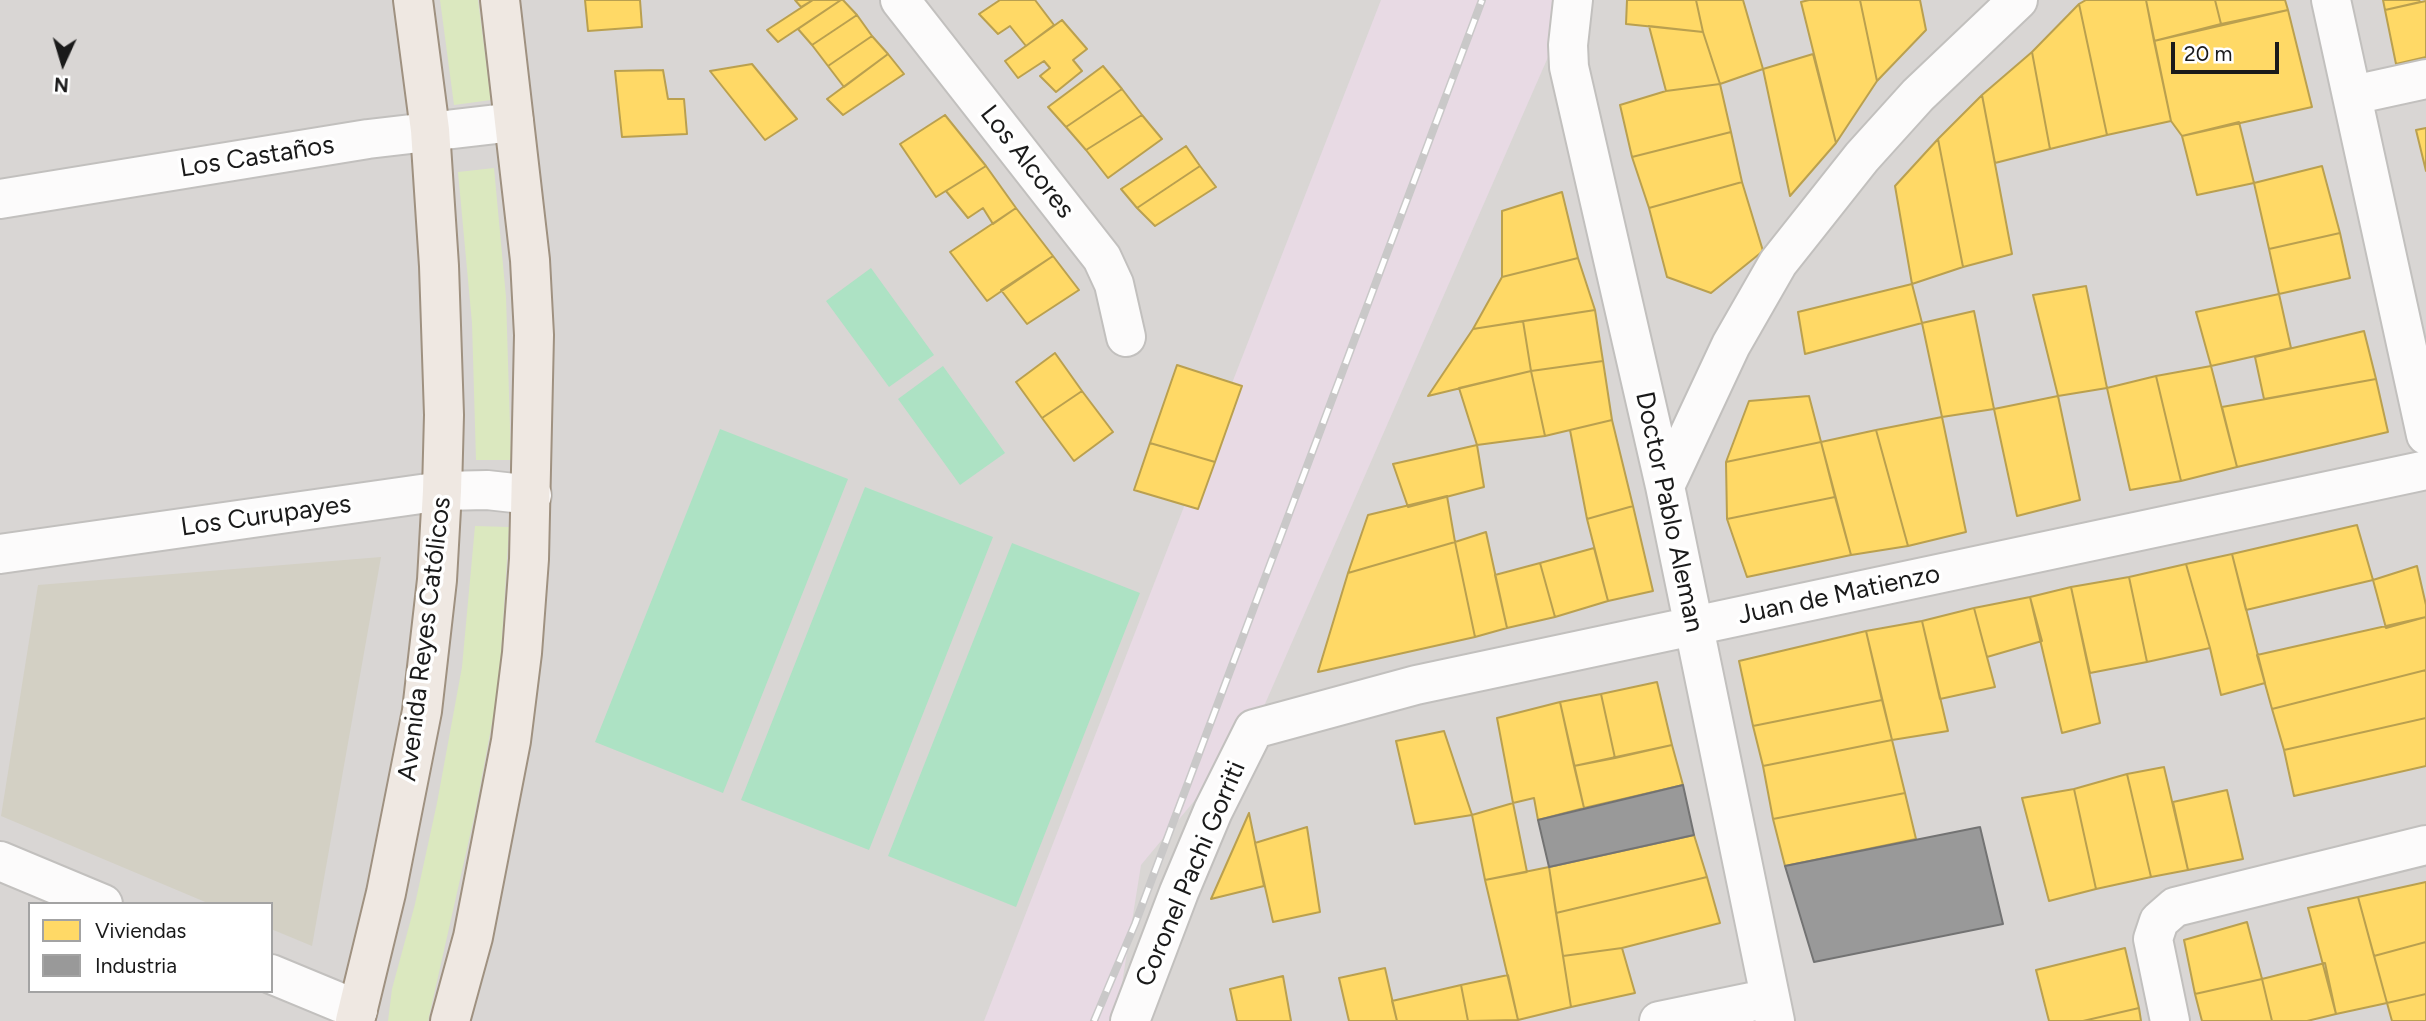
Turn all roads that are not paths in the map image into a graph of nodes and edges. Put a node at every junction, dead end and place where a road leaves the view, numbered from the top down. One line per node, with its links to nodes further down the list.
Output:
1 (414, 0): 10 (main road, Avenida Reyes Católicos)
2 (500, 0): 9 (main road)
3 (900, 0): 12 (street, Los Alcores)
4 (2018, 0): 15 (street)
5 (2331, 0): 8 (street)
6 (1572, 2): 15 (street, Doctor Pablo Aleman)
7 (2426, 79): 8 (street)
8 (2353, 96): 13 (street)
9 (514, 122): 10 (street, Los Castaños); 17 (main road)
10 (430, 130): 11 (street, Los Castaños); 16 (main road, Avenida Reyes Católicos)
11 (0, 199)
12 (1126, 337)
13 (2426, 435)
14 (2426, 470): 19 (street, Juan de Matienzo)
15 (1665, 486): 19 (street, Doctor Pablo Aleman)
16 (442, 491): 17 (street, Los Curupayes); 18 (street, Los Curupayes); 26 (main road, Avenida Reyes Católicos)
17 (532, 495): 27 (main road)
18 (0, 554)
19 (1694, 626): 20 (street, Juan de Matienzo); 25 (street, Doctor Pablo Aleman)
20 (1254, 729): 28 (street, Coronel Pachi Gorriti)
21 (2426, 845): 30 (street)
22 (0, 860): 23 (street)
23 (98, 902)
24 (273, 975): 26 (street)
25 (1772, 1009): 29 (street)
26 (356, 1015)
27 (450, 1021)
28 (1130, 1021)
29 (1659, 1021)
30 (2170, 1021)

